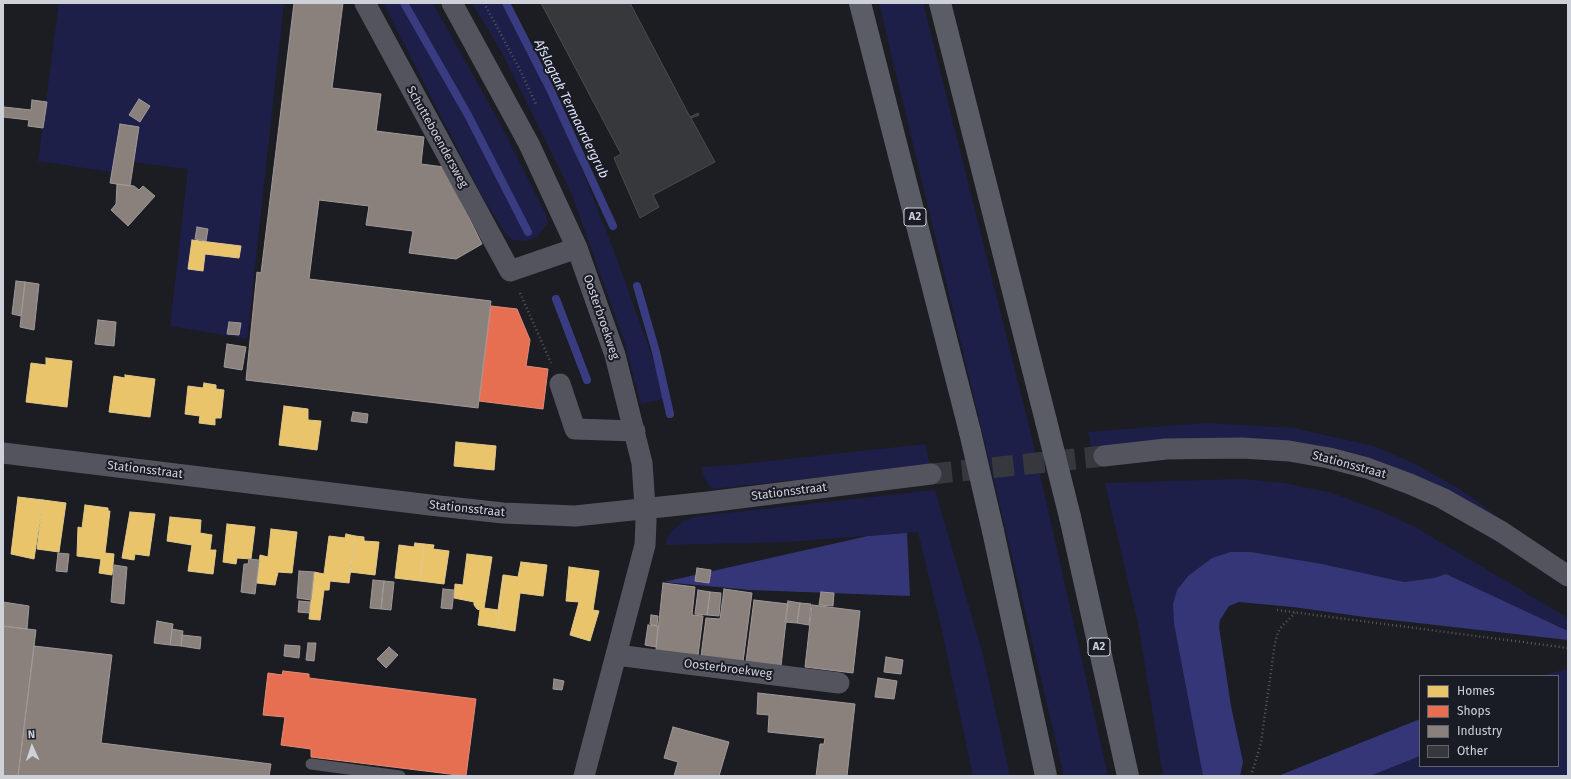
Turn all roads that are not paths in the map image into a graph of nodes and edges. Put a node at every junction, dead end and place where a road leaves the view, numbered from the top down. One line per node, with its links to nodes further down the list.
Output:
1 (365, 3): 9 (street, Schutteboendersweg)
2 (452, 3): 9 (street, Oosterbroekweg)
3 (850, 3): 8 (highway, A2)
4 (860, 3): 8 (highway, A2)
5 (940, 3): 7 (highway, A2)
6 (950, 3): 7 (highway, A2)
7 (956, 61): 23 (highway, A2, bridge)
8 (878, 68): 22 (highway, A2, bridge)
9 (577, 248): 11 (street, Oosterbroekweg)
10 (560, 384): 11 (street)
11 (634, 431): 15 (street, Oosterbroekweg)
12 (3, 453): 15 (street, Stationsstraat)
13 (1104, 456): 16 (street, Stationsstraat)
14 (931, 474): 15 (street, Stationsstraat)
15 (645, 509): 17 (street, Oosterbroekweg)
16 (1568, 576)
17 (616, 655): 18 (street, Oosterbroekweg); 21 (street, Oosterbroekweg)
18 (839, 683)
19 (311, 764): 20 (lane)
20 (400, 776)
21 (584, 776)
22 (1046, 776)
23 (1128, 776)

